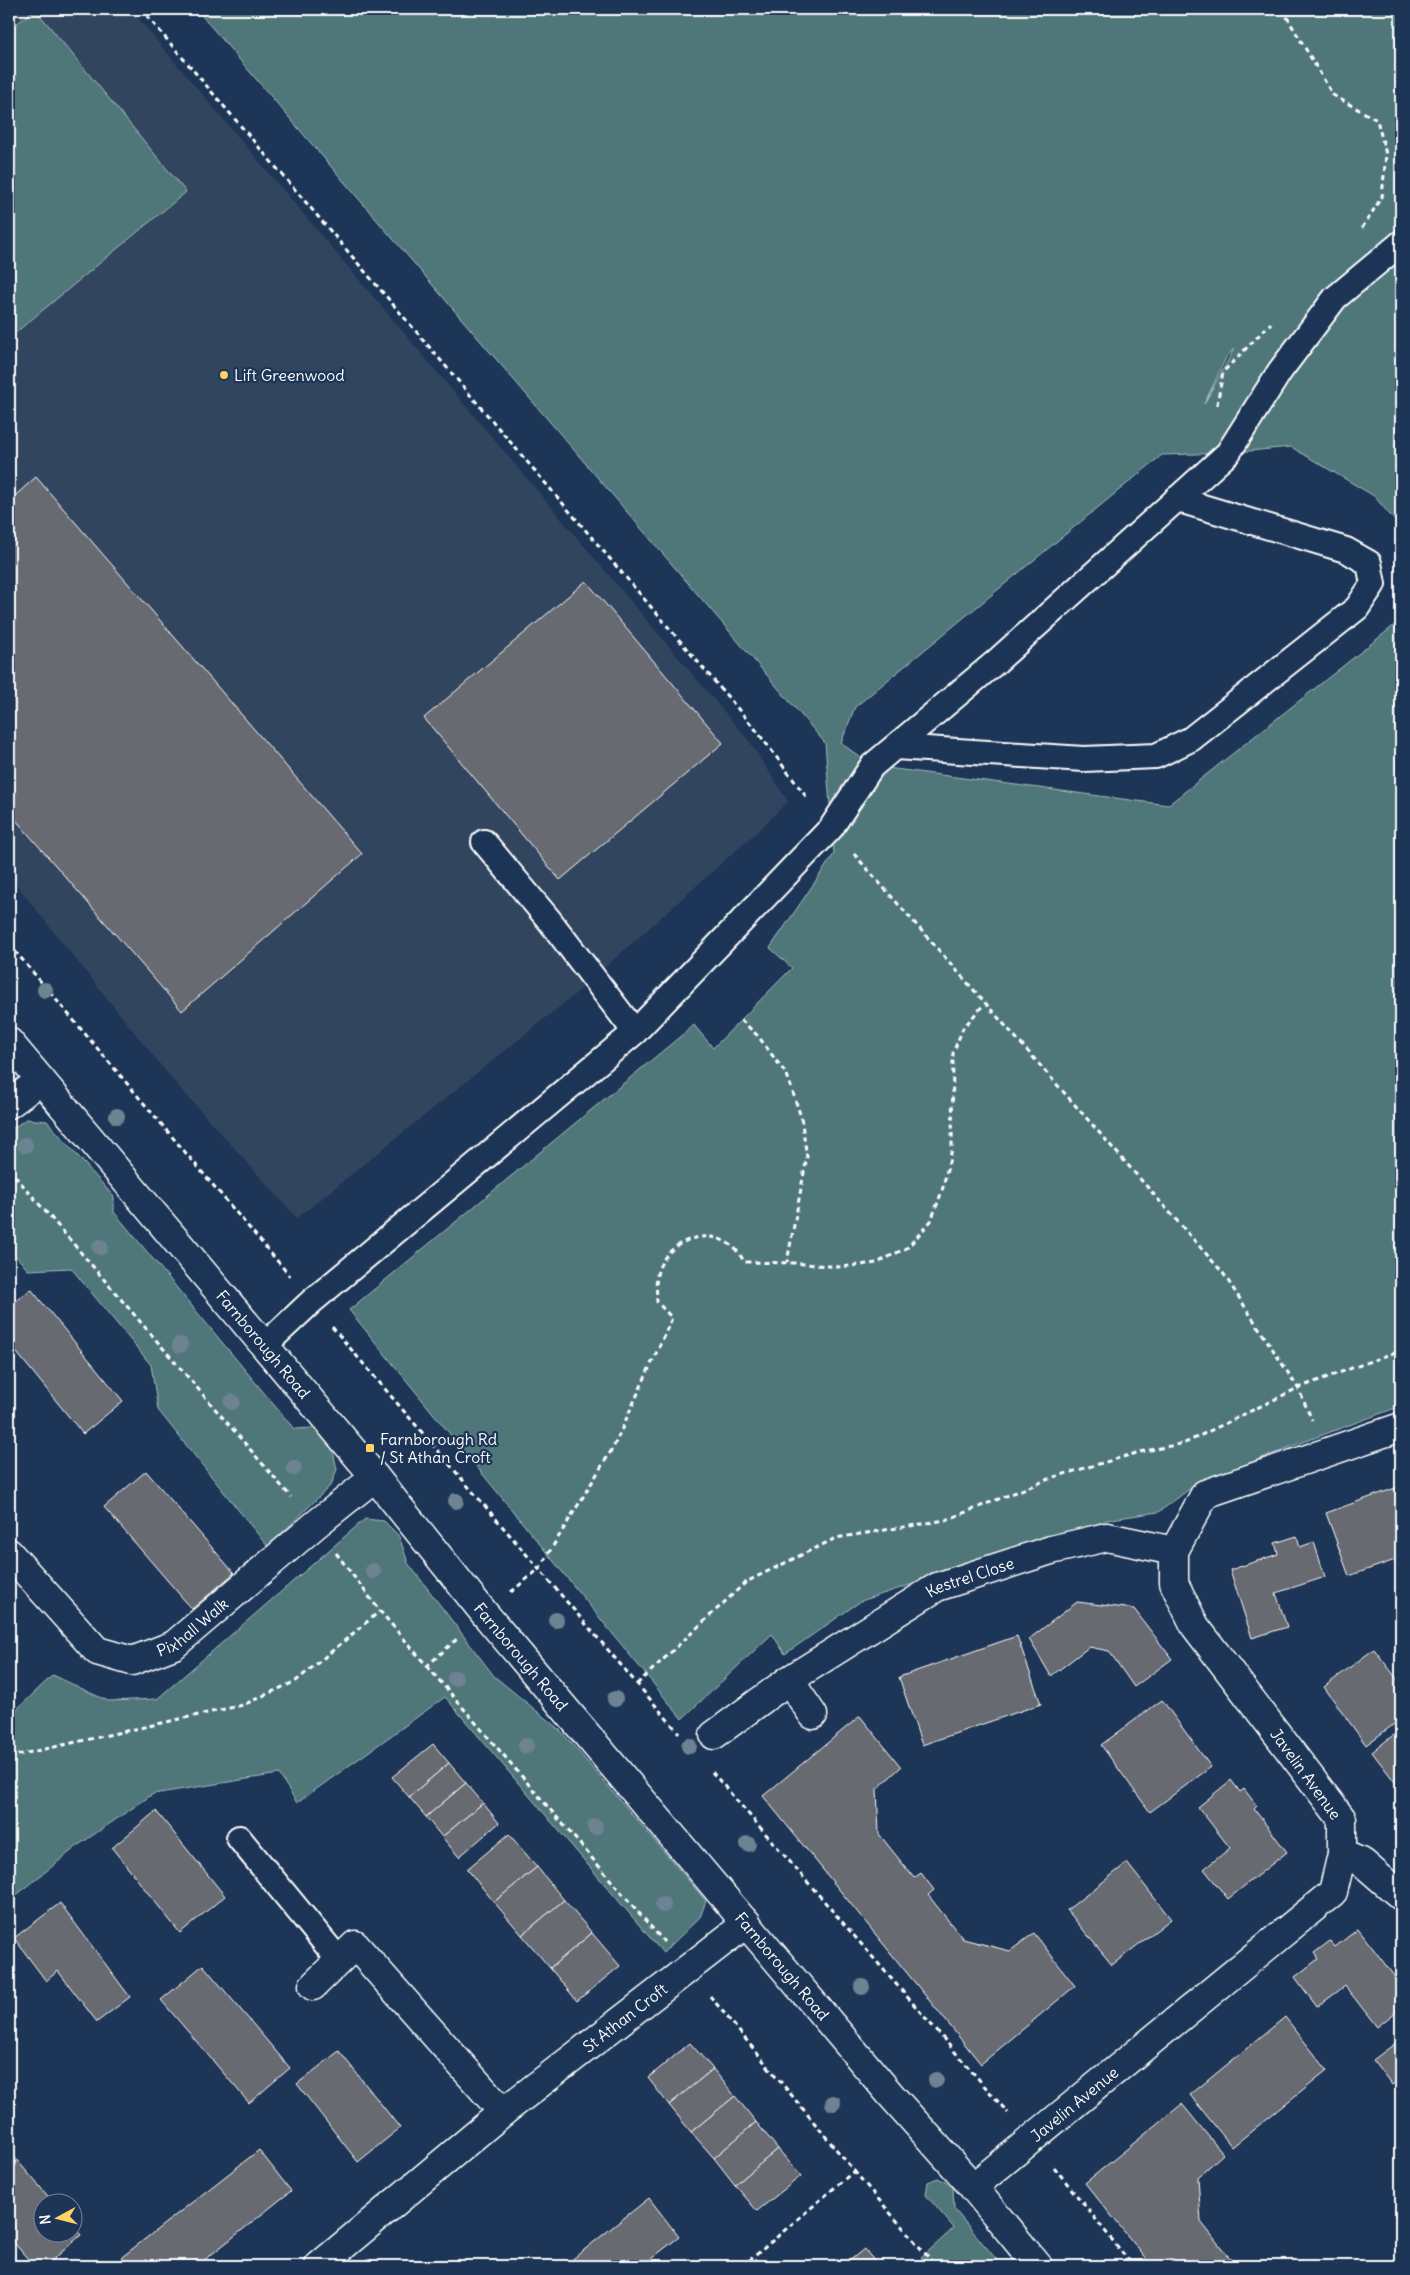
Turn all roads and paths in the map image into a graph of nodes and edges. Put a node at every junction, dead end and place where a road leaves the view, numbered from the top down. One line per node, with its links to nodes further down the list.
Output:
1 (141, 9): 9 (path)
2 (1282, 9): 3 (path)
3 (1359, 232)
4 (1401, 243): 6 (lane)
5 (1272, 322): 6 (path)
6 (1228, 453): 7 (lane)
7 (1176, 499): 8 (lane); 8 (lane)
8 (894, 747): 9 (lane)
9 (831, 828): 12 (path); 14 (lane)
10 (484, 842): 14 (lane)
11 (9, 944): 20 (path)
12 (985, 1003): 19 (path); 23 (path)
13 (741, 1020): 19 (path)
14 (635, 1032): 20 (lane)
15 (9, 1042): 16 (street, Farnborough Road)
16 (41, 1080): 17 (street); 21 (street, Farnborough Road)
17 (9, 1104)
18 (9, 1169): 26 (path)
19 (788, 1262): 29 (path)
20 (311, 1302): 21 (lane); 29 (path)
21 (264, 1346): 25 (street, Farnborough Road)
22 (1401, 1350): 23 (path)
23 (1298, 1388): 31 (path)
24 (1401, 1427): 27 (street, Javelin Avenue)
25 (375, 1477): 26 (street, Pixhall Walk); 40 (street, Farnborough Road)
26 (315, 1525): 28 (street, Pixhall Walk); 35 (path)
27 (1174, 1551): 30 (street, Kestrel Close); 38 (street, Javelin Avenue)
28 (9, 1553)
29 (539, 1569): 31 (path)
30 (789, 1680): 32 (street); 33 (street, Kestrel Close)
31 (636, 1684): 34 (path)
32 (813, 1715)
33 (714, 1735)
34 (682, 1736)
35 (9, 1757)
36 (708, 1766): 44 (path)
37 (239, 1838): 41 (lane)
38 (1342, 1854): 39 (street); 44 (street, Javelin Avenue)
39 (1401, 1896)
40 (747, 1923): 43 (street, St Athan Croft); 46 (street, Farnborough Road)
41 (339, 1960): 42 (street); 43 (street)
42 (313, 1986)
43 (503, 2112): 47 (street, St Athan Croft)
44 (1030, 2138): 46 (street, Javelin Avenue); 50 (path)
45 (854, 2171): 48 (path)
46 (972, 2187): 49 (street, Farnborough Road)
47 (319, 2266)
48 (936, 2266)
49 (1038, 2266)
50 (1133, 2266)

